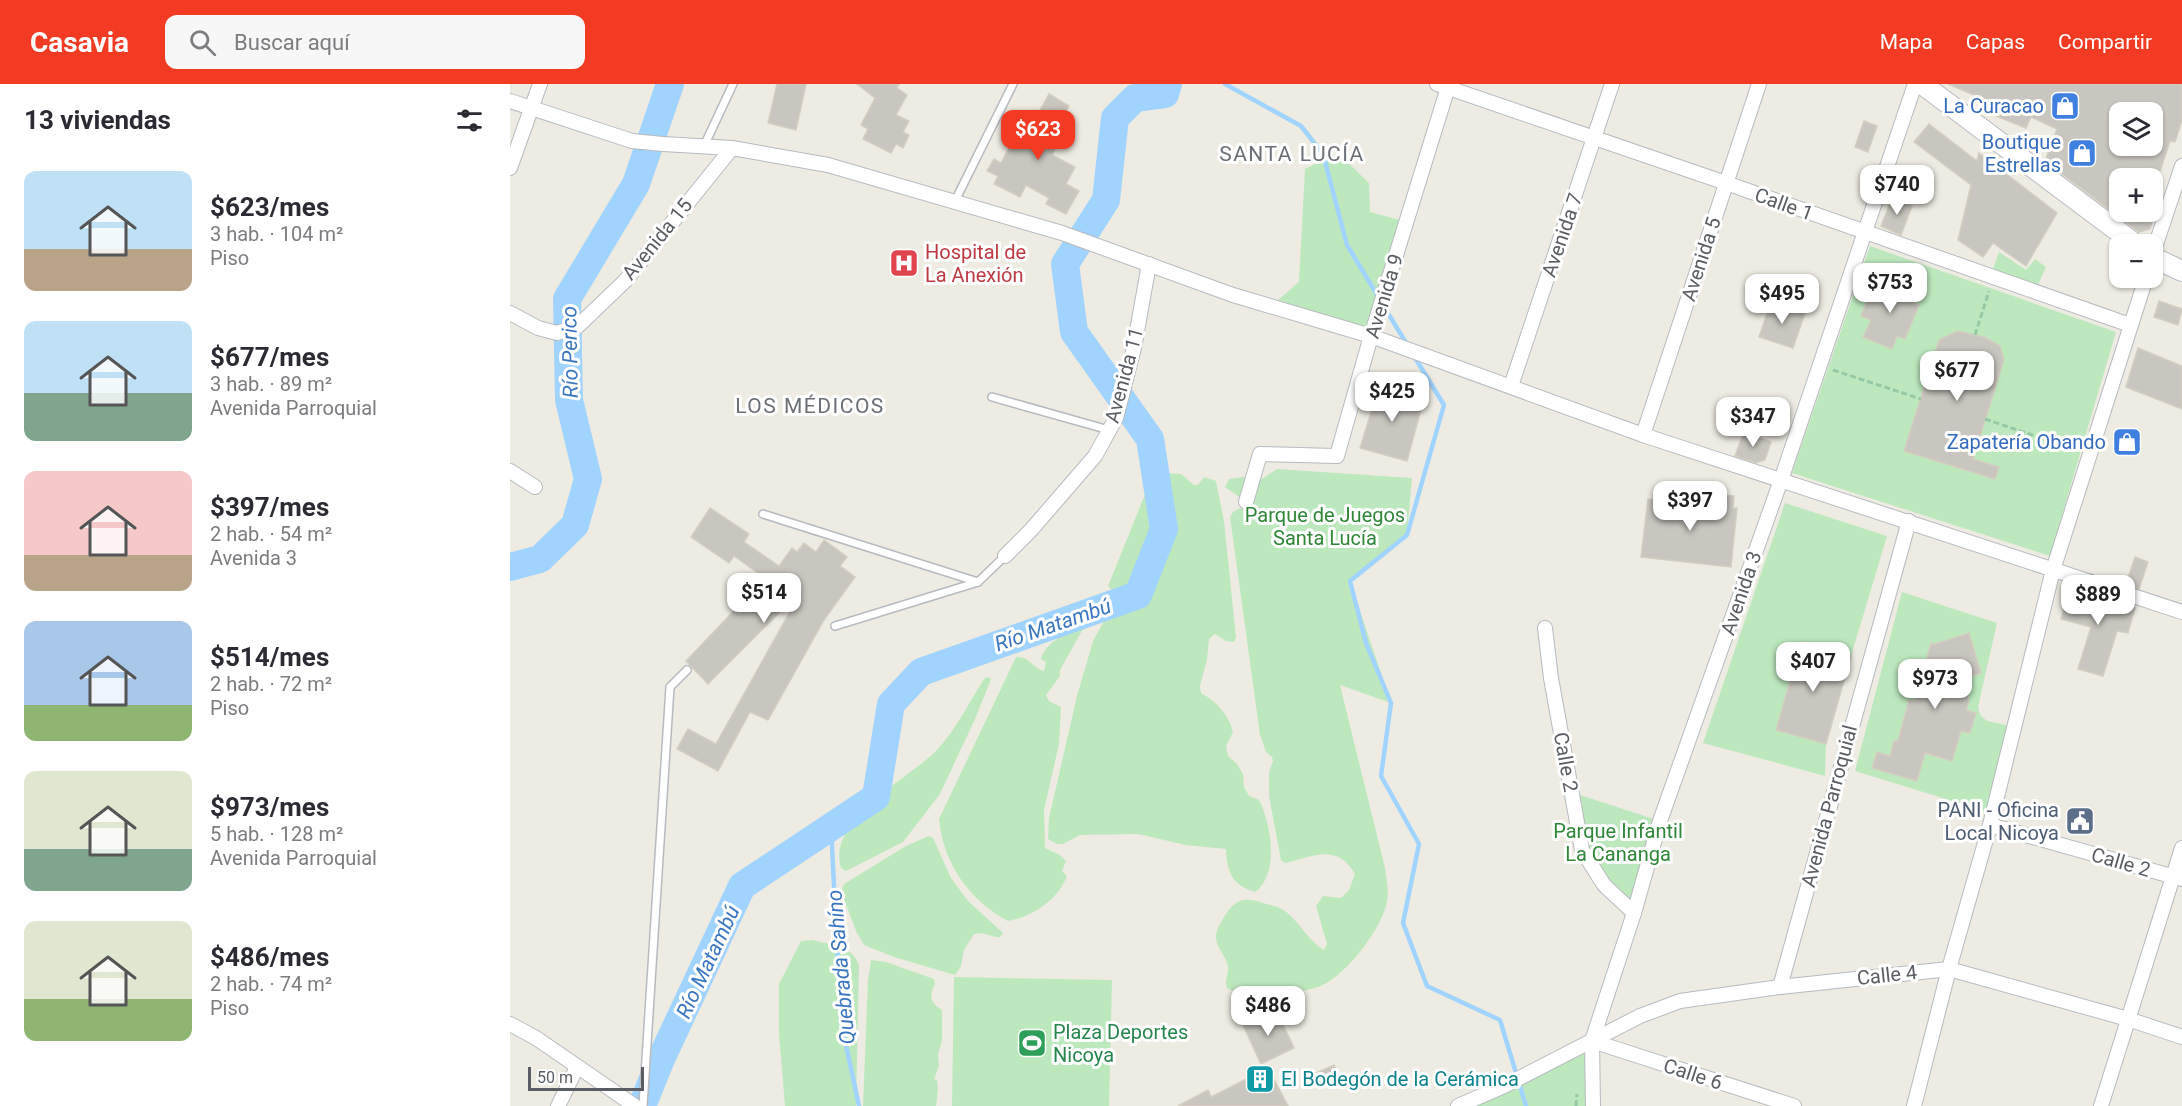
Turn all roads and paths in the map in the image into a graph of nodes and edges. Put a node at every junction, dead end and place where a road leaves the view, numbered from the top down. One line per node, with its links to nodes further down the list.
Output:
1 (540, 84): 10 (street)
2 (733, 84): 12 (lane)
3 (1013, 84): 17 (lane)
4 (1612, 84): 11 (street, Avenida 7)
5 (1759, 84): 16 (street, Avenida 5)
6 (1915, 84): 18 (street, Avenida 3)
7 (1922, 84): 19 (main road)
8 (1445, 85): 11 (street, Calle 1); 29 (street, Avenida 9)
9 (510, 101): 10 (street)
10 (530, 109): 12 (street); 15 (street)
11 (1595, 138): 16 (street, Calle 1); 31 (street, Avenida 7)
12 (704, 146): 13 (street)
13 (732, 148): 17 (street); 26 (street, Avenida 15)
14 (2182, 166): 20 (street)
15 (510, 168)
16 (1726, 183): 18 (street, Calle 1); 36 (street, Avenida 5)
17 (955, 201): 22 (street)
18 (1864, 233): 24 (street, Calle 1); 30 (street, Avenida 3)
19 (2122, 234)
20 (2160, 234)
21 (2163, 262): 23 (main road)
22 (1149, 264): 29 (street); 35 (street, Avenida 11)
23 (2182, 271)
24 (1994, 278): 27 (street, Calle 1); 28 (path)
25 (2143, 288): 27 (street)
26 (510, 313)
27 (2130, 325): 37 (street)
28 (1974, 335)
29 (1371, 336): 31 (street); 41 (street, Avenida 9)
30 (1820, 366): 33 (path); 39 (street, Avenida 3)
31 (1510, 386): 36 (street)
32 (992, 397): 35 (lane)
33 (1921, 399)
34 (1985, 420): 37 (path)
35 (1113, 424): 44 (street, Avenida 11)
36 (1643, 435): 39 (street)
37 (2090, 454): 45 (street)
38 (510, 471): 40 (street)
39 (1781, 480): 43 (street); 54 (street, Avenida 3)
40 (535, 487)
41 (1246, 502)
42 (763, 514): 46 (lane)
43 (1909, 521): 45 (street); 56 (street, Avenida Parroquial)
44 (1005, 556): 46 (lane)
45 (2053, 570): 47 (street); 51 (street)
46 (978, 582): 48 (lane)
47 (2182, 612)
48 (835, 626)
49 (1545, 628): 54 (street, Calle 2)
50 (687, 670): 65 (lane)
51 (1990, 825): 53 (street, Calle 2); 55 (street)
52 (2182, 848): 53 (street)
53 (2177, 878): 57 (street)
54 (1634, 913): 60 (street, Avenida 3)
55 (1949, 969): 56 (street, Calle 4); 57 (street, Calle 4); 70 (street)
56 (1780, 987): 60 (street, Calle 4)
57 (2128, 1019): 59 (street, Calle 4); 71 (street)
58 (510, 1023): 61 (street)
59 (2182, 1037)
60 (1592, 1041): 66 (street, Calle 4); 68 (street, Avenida 3); 69 (street, Calle 6)
61 (577, 1067): 63 (street); 64 (street)
62 (1577, 1094): 67 (path)
63 (558, 1106)
64 (635, 1106)
65 (643, 1106)
66 (1458, 1106)
67 (1576, 1106)
68 (1593, 1106)
69 (1794, 1106)
70 (1914, 1106)
71 (2101, 1106)

